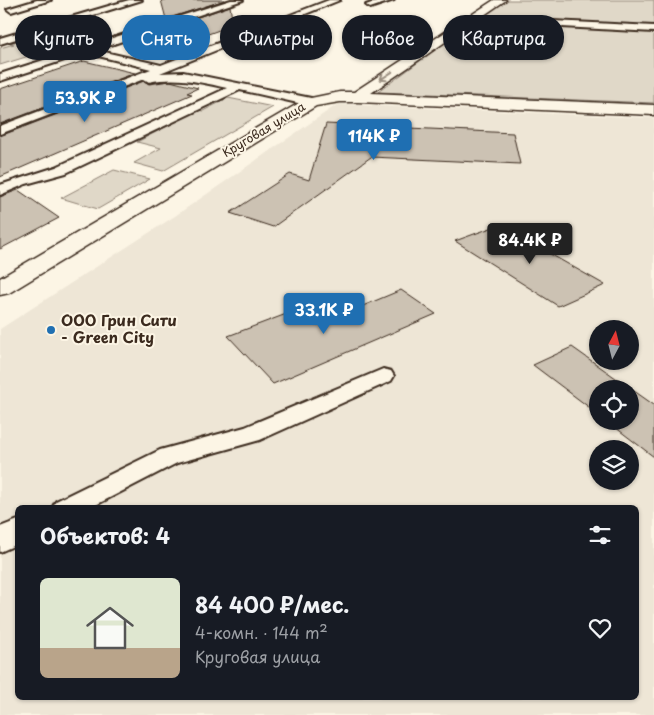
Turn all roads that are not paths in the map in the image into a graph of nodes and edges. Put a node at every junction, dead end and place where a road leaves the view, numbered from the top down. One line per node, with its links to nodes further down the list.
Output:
1 (47, 0): 9 (lane)
2 (138, 0): 15 (lane)
3 (239, 0): 16 (lane)
4 (336, 0): 19 (lane)
5 (390, 0): 7 (lane)
6 (501, 0): 11 (street)
7 (370, 4)
8 (0, 7): 9 (lane)
9 (11, 9): 10 (lane)
10 (0, 12)
11 (478, 15)
12 (564, 25): 13 (lane)
13 (654, 29)
14 (443, 38): 22 (street, one-way to 22)
15 (0, 41)
16 (112, 41)
17 (112, 56): 19 (lane)
18 (55, 60): 20 (lane)
19 (162, 68): 25 (lane)
20 (0, 78)
21 (238, 87): 23 (lane); 26 (lane); 27 (lane)
22 (358, 97): 23 (street, Круговая улица); 24 (street, Круговая улица)
23 (311, 102): 28 (street, Круговая улица)
24 (654, 110)
25 (0, 130)
26 (0, 140)
27 (0, 190)
28 (2, 281)
29 (383, 376): 30 (lane)
30 (71, 505)
31 (15, 532): 32 (lane)
32 (0, 540)

